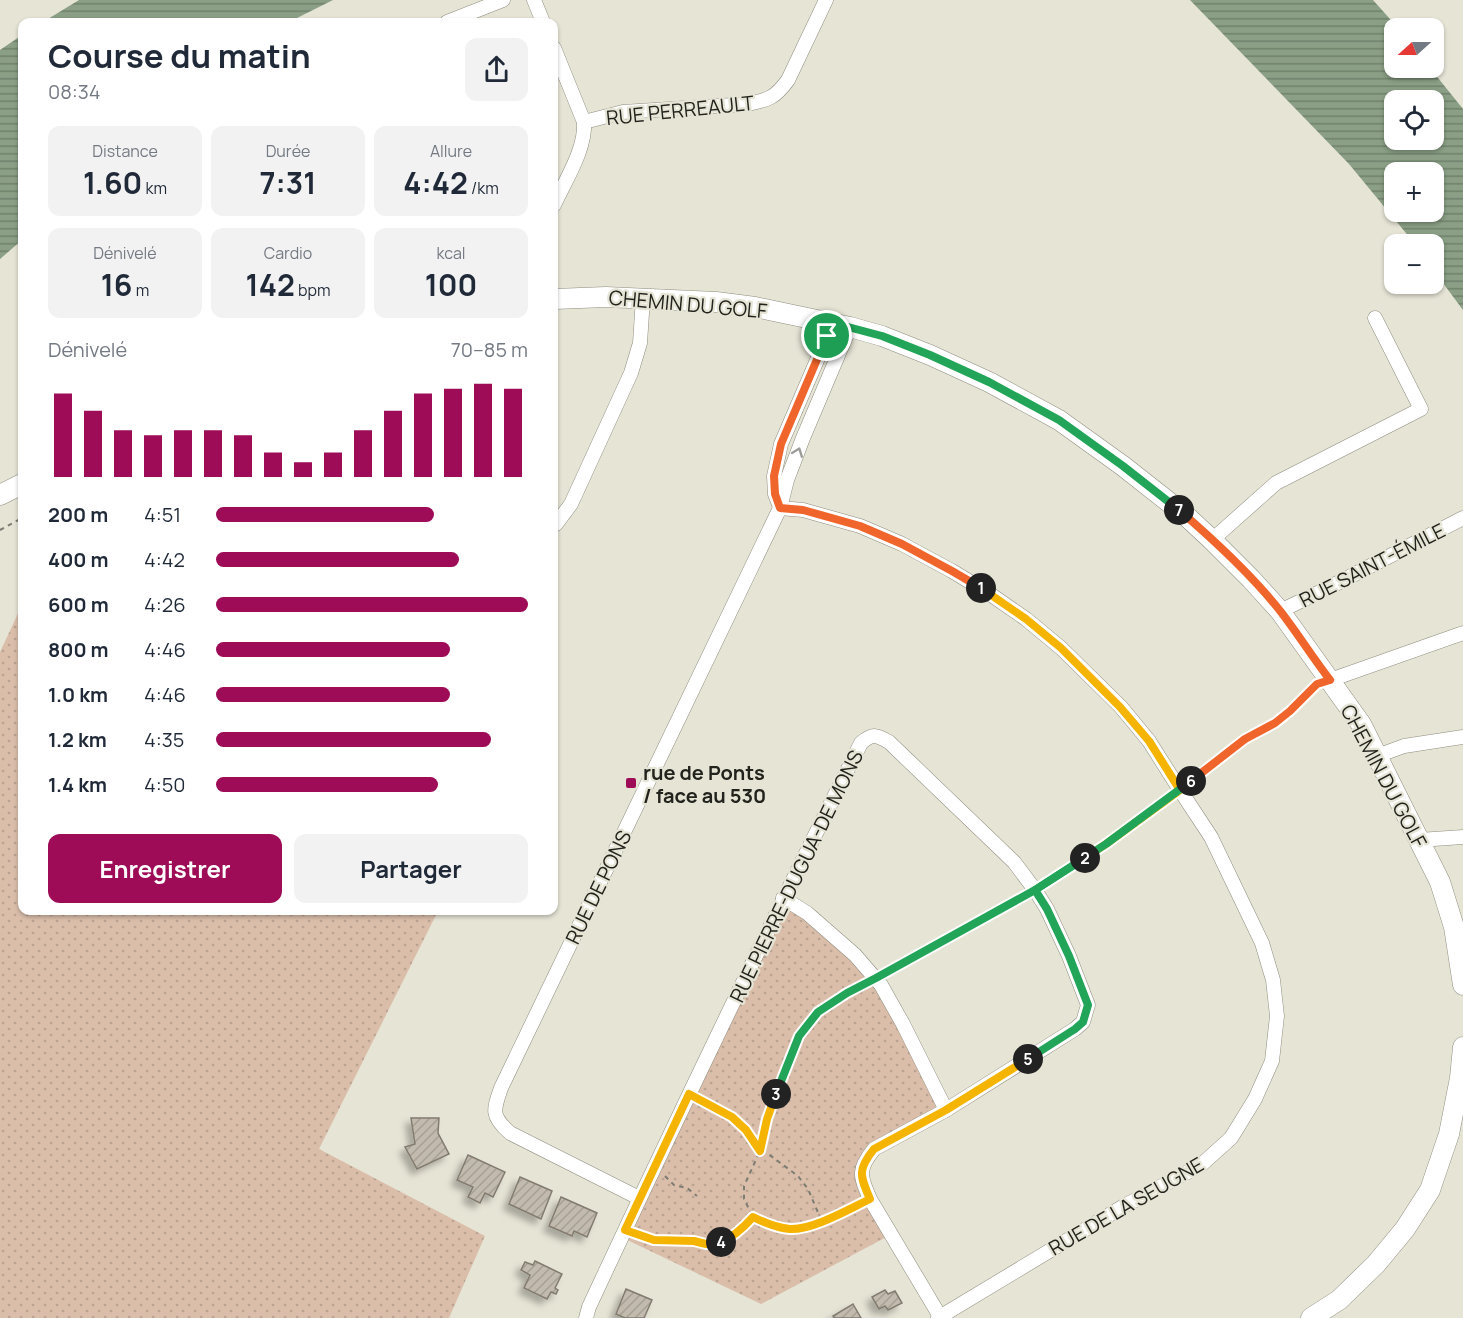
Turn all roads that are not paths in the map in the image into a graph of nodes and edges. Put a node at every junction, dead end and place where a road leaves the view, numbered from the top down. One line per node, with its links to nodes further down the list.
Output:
1 (503, 0): 4 (street)
2 (534, 0): 5 (street)
3 (826, 0): 7 (street, RUE PERREAULT)
4 (457, 18)
5 (541, 18)
6 (558, 58): 7 (street, RUE PERREAULT)
7 (584, 122): 8 (street, RUE PERREAULT)
8 (558, 196)
9 (642, 298): 10 (street, CHEMIN DU GOLF); 12 (street, CHEMIN DU GOLF); 17 (street)
10 (558, 299)
11 (1375, 318): 18 (street)
12 (841, 325): 15 (street); 18 (street, CHEMIN DU GOLF)
13 (18, 486): 14 (street)
14 (0, 495)
15 (780, 508): 30 (street, RUE DE PONS); 32 (street, RUE DE LA SEUGNE)
16 (1463, 518): 19 (street, RUE SAINT-ÉMILE)
17 (558, 521)
18 (1212, 540): 19 (street, CHEMIN DU GOLF)
19 (1280, 612): 21 (street, CHEMIN DU GOLF)
20 (1463, 633): 21 (street)
21 (1330, 680): 23 (street, CHEMIN DU GOLF)
22 (1463, 737): 23 (street)
23 (1377, 756): 25 (street, CHEMIN DU GOLF)
24 (1463, 837): 25 (street)
25 (1419, 840): 27 (street, CHEMIN DU GOLF)
26 (783, 898): 29 (street); 29 (street, RUE PIERRE-DUGUA-DE MONS); 30 (street, RUE PIERRE-DUGUA-DE MONS)
27 (1463, 984)
28 (1463, 1047): 33 (street)
29 (946, 1110): 32 (street, RUE PIERRE-DUGUA-DE MONS)
30 (639, 1198): 31 (street)
31 (586, 1318)
32 (941, 1318)
33 (1311, 1318)

